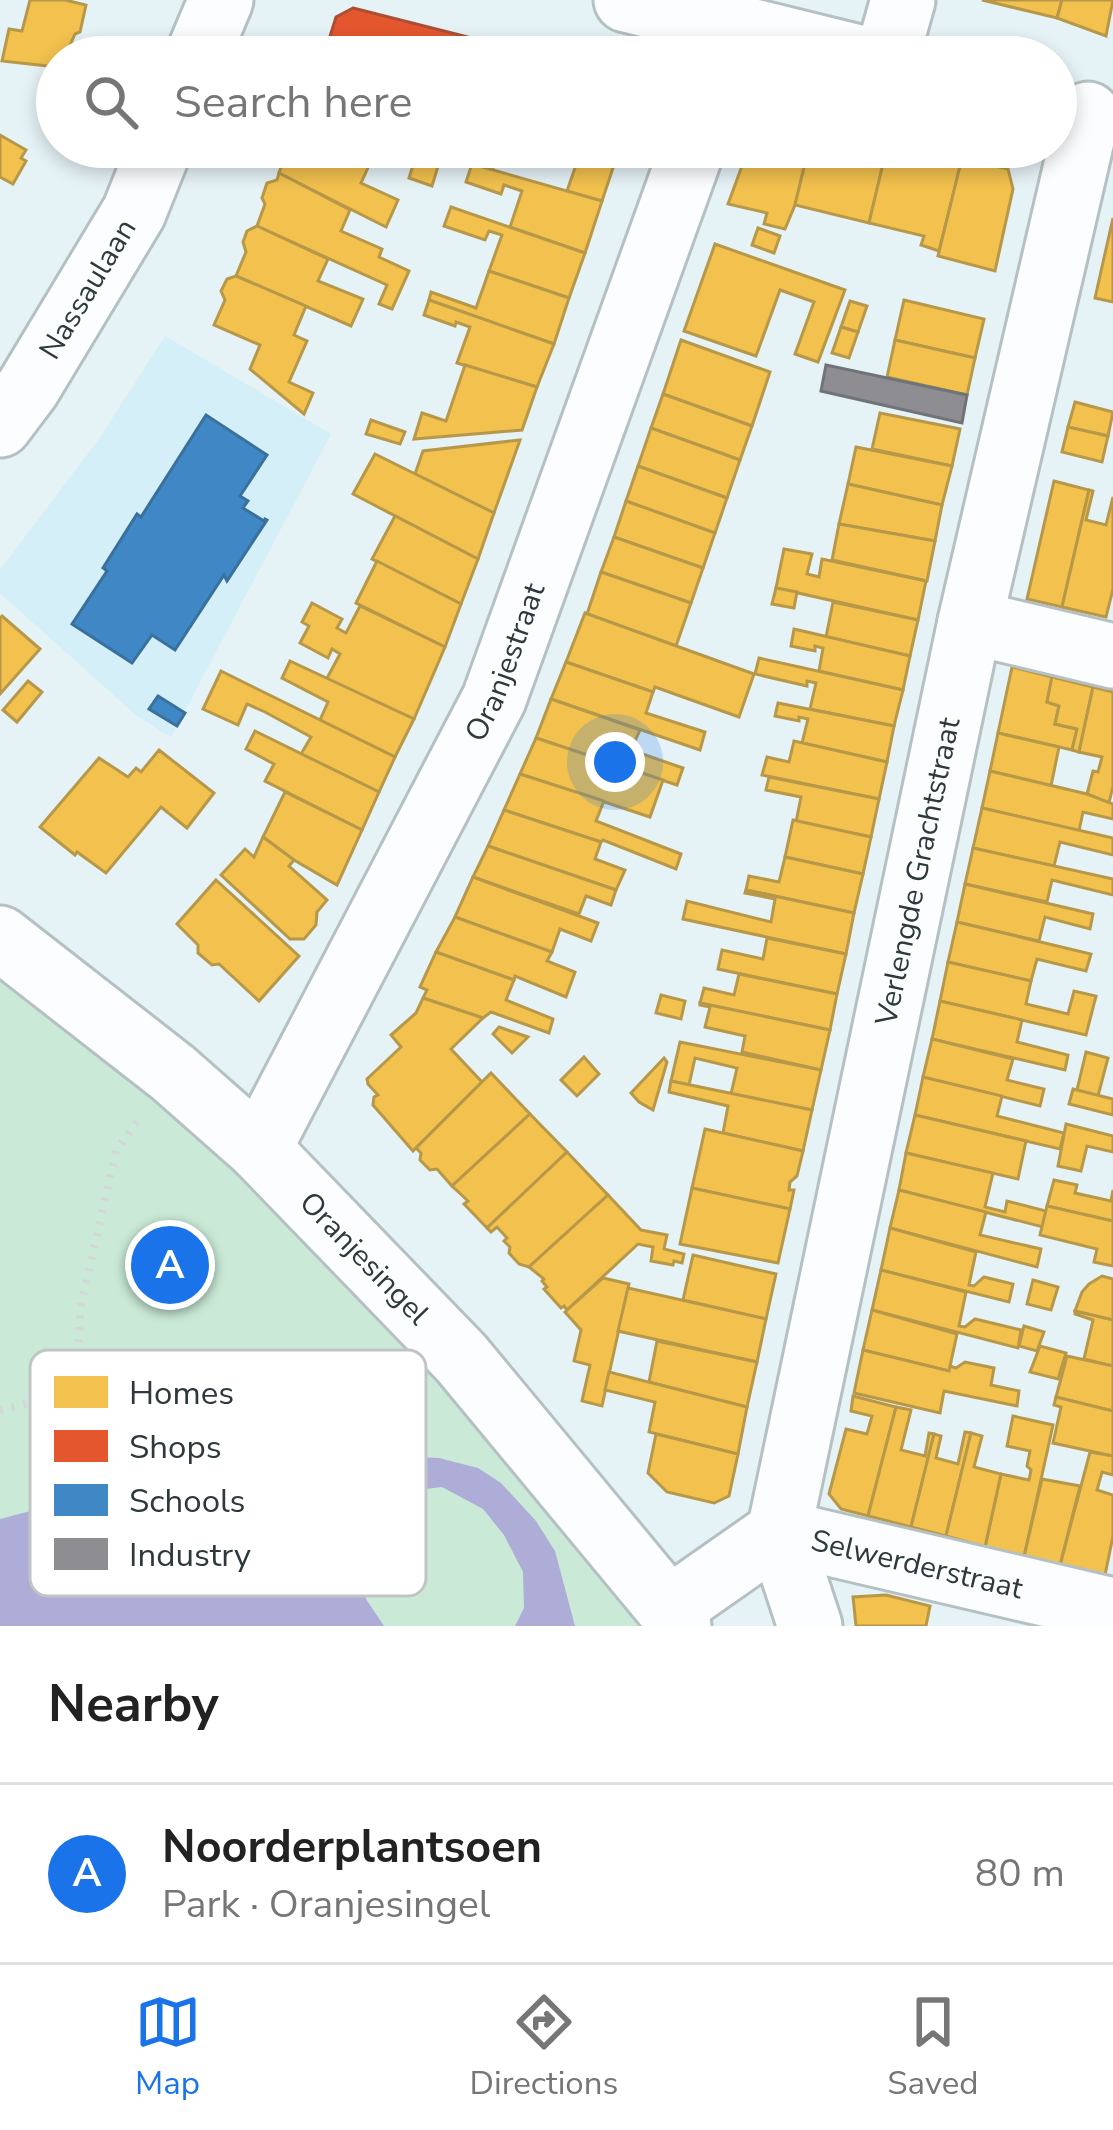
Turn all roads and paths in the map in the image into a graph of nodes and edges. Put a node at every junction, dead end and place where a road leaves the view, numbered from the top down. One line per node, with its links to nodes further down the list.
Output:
1 (220, 0): 4 (street)
2 (626, 0): 5 (street)
3 (903, 0): 6 (street)
4 (205, 36)
5 (714, 36)
6 (893, 36)
7 (1086, 113): 8 (street, Verlengde Grachtstraat)
8 (1077, 152)
9 (152, 168): 12 (street, Nassaulaan)
10 (685, 168): 17 (street, Oranjestraat)
11 (1073, 168): 13 (street, Verlengde Grachtstraat)
12 (0, 425)
13 (970, 622): 14 (street); 23 (street, Verlengde Grachtstraat)
14 (1113, 656)
15 (0, 938): 16 (street, Oranjesingel)
16 (173, 1073): 17 (street, Oranjesingel); 18 (path)
17 (259, 1149): 19 (street, Oranjesingel)
18 (78, 1350)
19 (460, 1358): 20 (path); 25 (street, Oranjesingel)
20 (426, 1362)
21 (30, 1403): 22 (path)
22 (0, 1411)
23 (779, 1532): 24 (street, Selwerderstraat); 25 (street, Selwerderstraat); 26 (street)
24 (1113, 1610)
25 (674, 1618)
26 (810, 1626)

